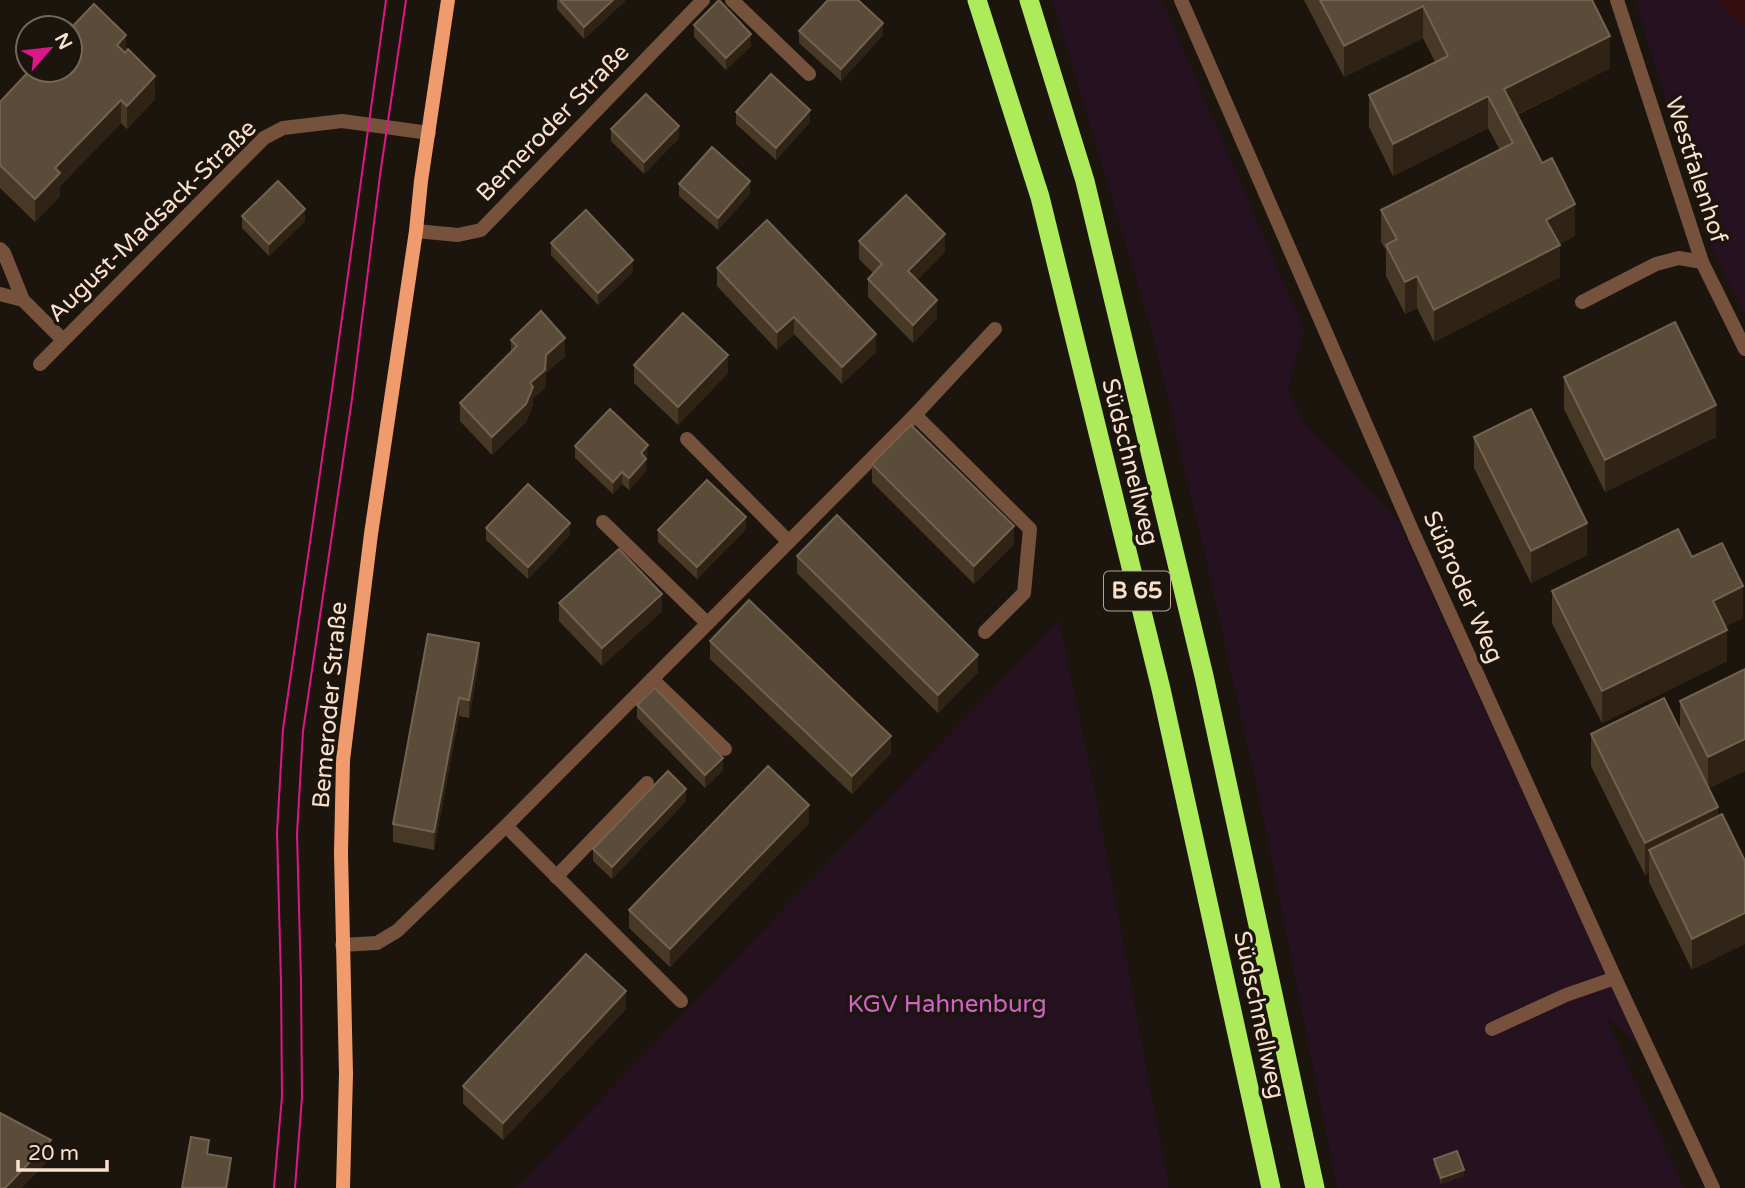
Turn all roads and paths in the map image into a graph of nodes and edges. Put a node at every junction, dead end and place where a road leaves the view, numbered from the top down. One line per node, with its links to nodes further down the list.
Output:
1 (448, 0): 9 (main road, Bemeroder Straße)
2 (703, 0): 10 (street, Bemeroder Straße)
3 (732, 0): 8 (street)
4 (977, 0): 36 (highway, Südschnellweg / B 65)
5 (1029, 0): 37 (highway, Südschnellweg / B 65)
6 (1181, 0): 32 (street, Süßroder Weg)
7 (1617, 0): 12 (street, Westfalenhof)
8 (809, 74)
9 (429, 133): 10 (main road, Bemeroder Straße); 17 (street, August-Madsack-Straße)
10 (416, 231): 31 (main road, Bemeroder Straße)
11 (0, 249): 14 (street)
12 (1702, 262): 15 (street); 18 (street, Westfalenhof)
13 (0, 294): 14 (street)
14 (23, 300): 17 (street)
15 (1582, 302)
16 (995, 329): 20 (street)
17 (63, 340): 19 (street, August-Madsack-Straße)
18 (1745, 349)
19 (40, 364)
20 (915, 415): 23 (street); 25 (street)
21 (687, 439): 23 (street)
22 (603, 522): 24 (street)
23 (789, 542): 24 (street)
24 (707, 623): 26 (street)
25 (985, 632)
26 (652, 679): 27 (street); 29 (street)
27 (725, 749)
28 (647, 783): 30 (street)
29 (506, 826): 30 (street); 31 (street)
30 (556, 877): 33 (street)
31 (342, 945): 35 (main road, Bemeroder Straße)
32 (1615, 978): 34 (street); 38 (street, Süßroder Weg)
33 (681, 1000)
34 (1492, 1029)
35 (343, 1188)
36 (1271, 1188)
37 (1315, 1188)
38 (1713, 1188)

